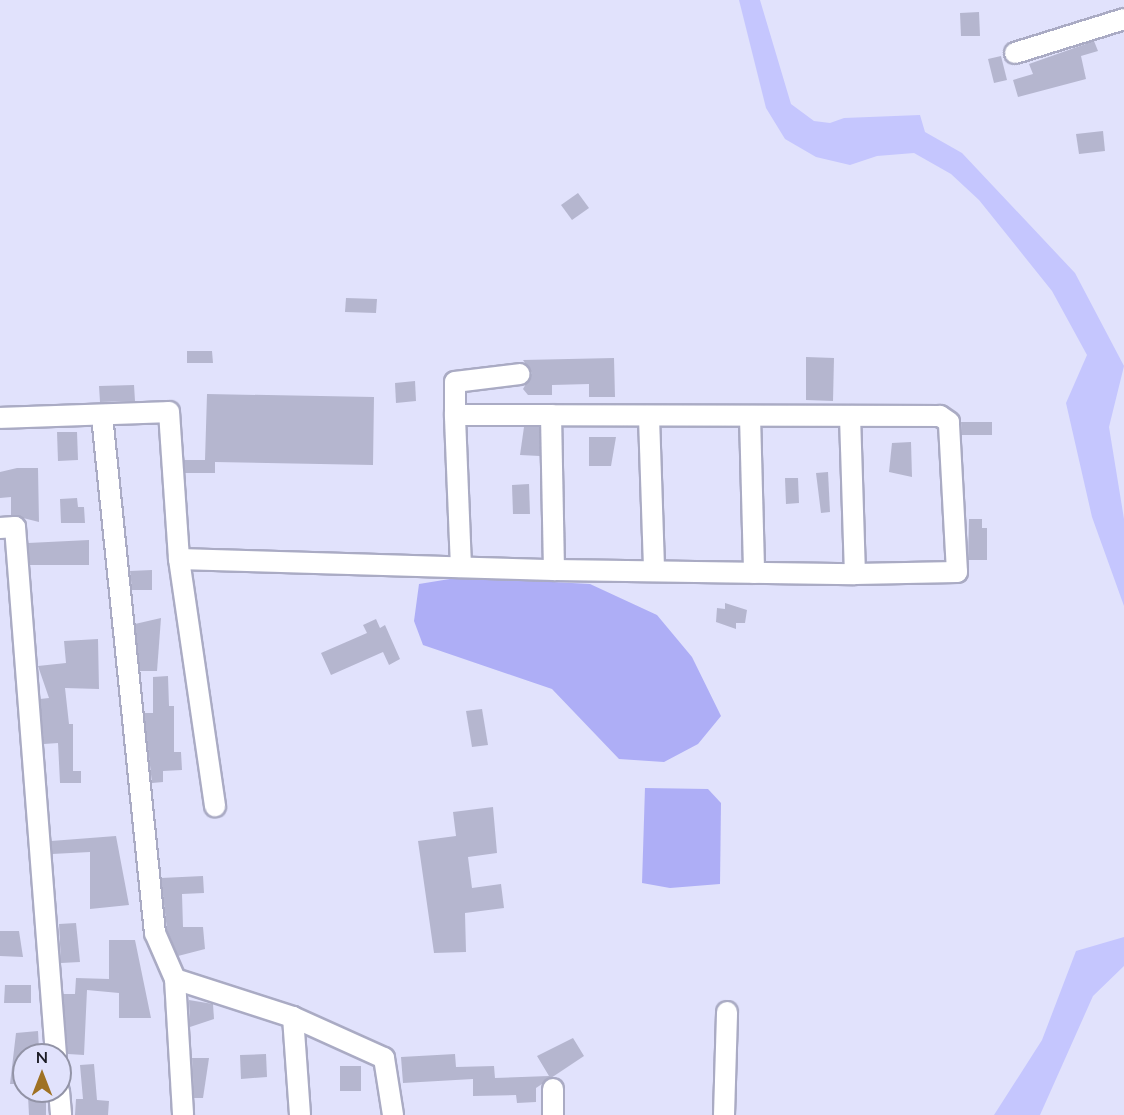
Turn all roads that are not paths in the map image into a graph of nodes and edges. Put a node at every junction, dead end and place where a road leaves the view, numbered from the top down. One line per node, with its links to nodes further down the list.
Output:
1 (1124, 20): 2 (street)
2 (1015, 53)
3 (520, 374): 4 (street)
4 (455, 415): 5 (street); 13 (street)
5 (551, 415): 9 (street); 14 (street)
6 (102, 416): 10 (street); 12 (street); 19 (street)
7 (750, 416): 8 (street); 9 (street); 16 (street)
8 (850, 416): 17 (street); 17 (street)
9 (649, 417): 15 (street)
10 (0, 418)
11 (0, 528): 22 (street)
12 (179, 559): 13 (street); 18 (street)
13 (461, 567): 14 (street)
14 (554, 570): 15 (street)
15 (654, 571): 16 (street)
16 (754, 573): 17 (street)
17 (855, 574)
18 (215, 806)
19 (175, 979): 21 (street); 24 (street)
20 (727, 1012): 28 (street)
21 (293, 1017): 25 (street); 26 (street)
22 (55, 1043)
23 (553, 1089): 27 (street)
24 (183, 1115)
25 (300, 1115)
26 (393, 1115)
27 (553, 1115)
28 (724, 1115)

